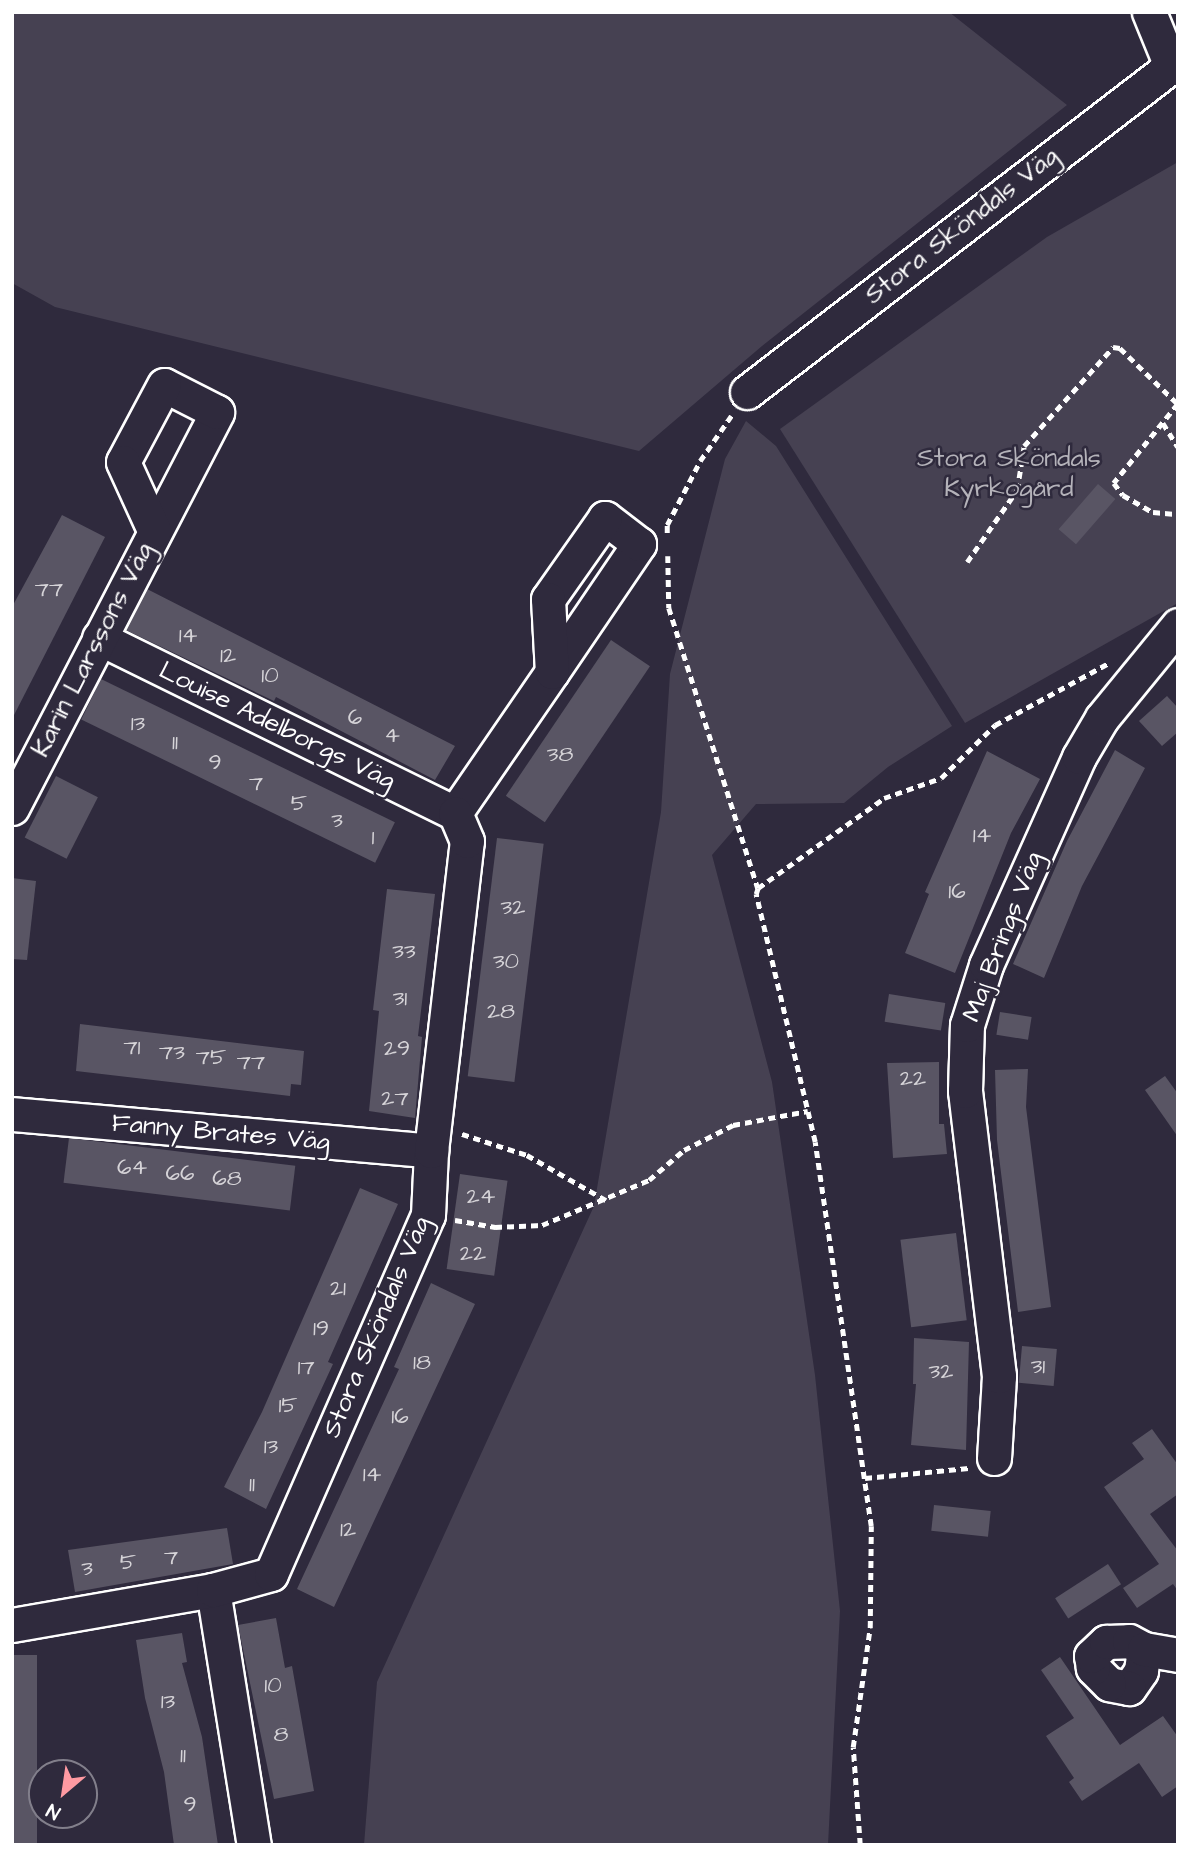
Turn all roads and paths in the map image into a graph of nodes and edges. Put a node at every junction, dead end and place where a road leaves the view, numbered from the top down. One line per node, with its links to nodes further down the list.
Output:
1 (1149, 12): 2 (street)
2 (1174, 63): 3 (street, Stora Sköndals Väg)
3 (747, 392): 16 (path)
4 (1178, 404): 5 (path); 9 (path)
5 (1163, 423): 6 (path); 7 (path)
6 (1178, 447)
7 (1178, 514)
8 (154, 530): 11 (street, Karin Larssons Väg)
9 (967, 562)
10 (1178, 625): 21 (street, Maj Brings Väg)
11 (99, 638): 14 (street, Karin Larssons Väg); 15 (street, Louise Adelborgs Väg)
12 (1111, 662): 16 (path)
13 (552, 672): 15 (street)
14 (12, 808)
15 (455, 813): 19 (street, Stora Sköndals Väg)
16 (758, 888): 17 (path)
17 (808, 1111): 20 (path); 22 (path)
18 (12, 1114): 19 (street, Fanny Brates Väg)
19 (431, 1151): 20 (street, Stora Sköndals Väg)
20 (428, 1214): 23 (street, Stora Sköndals Väg)
21 (994, 1458): 22 (path)
22 (865, 1478): 28 (path)
23 (213, 1590): 24 (street, Stora Sköndals Väg); 27 (street)
24 (12, 1625)
25 (1144, 1650): 26 (street)
26 (1178, 1655)
27 (254, 1845)
28 (860, 1845)

